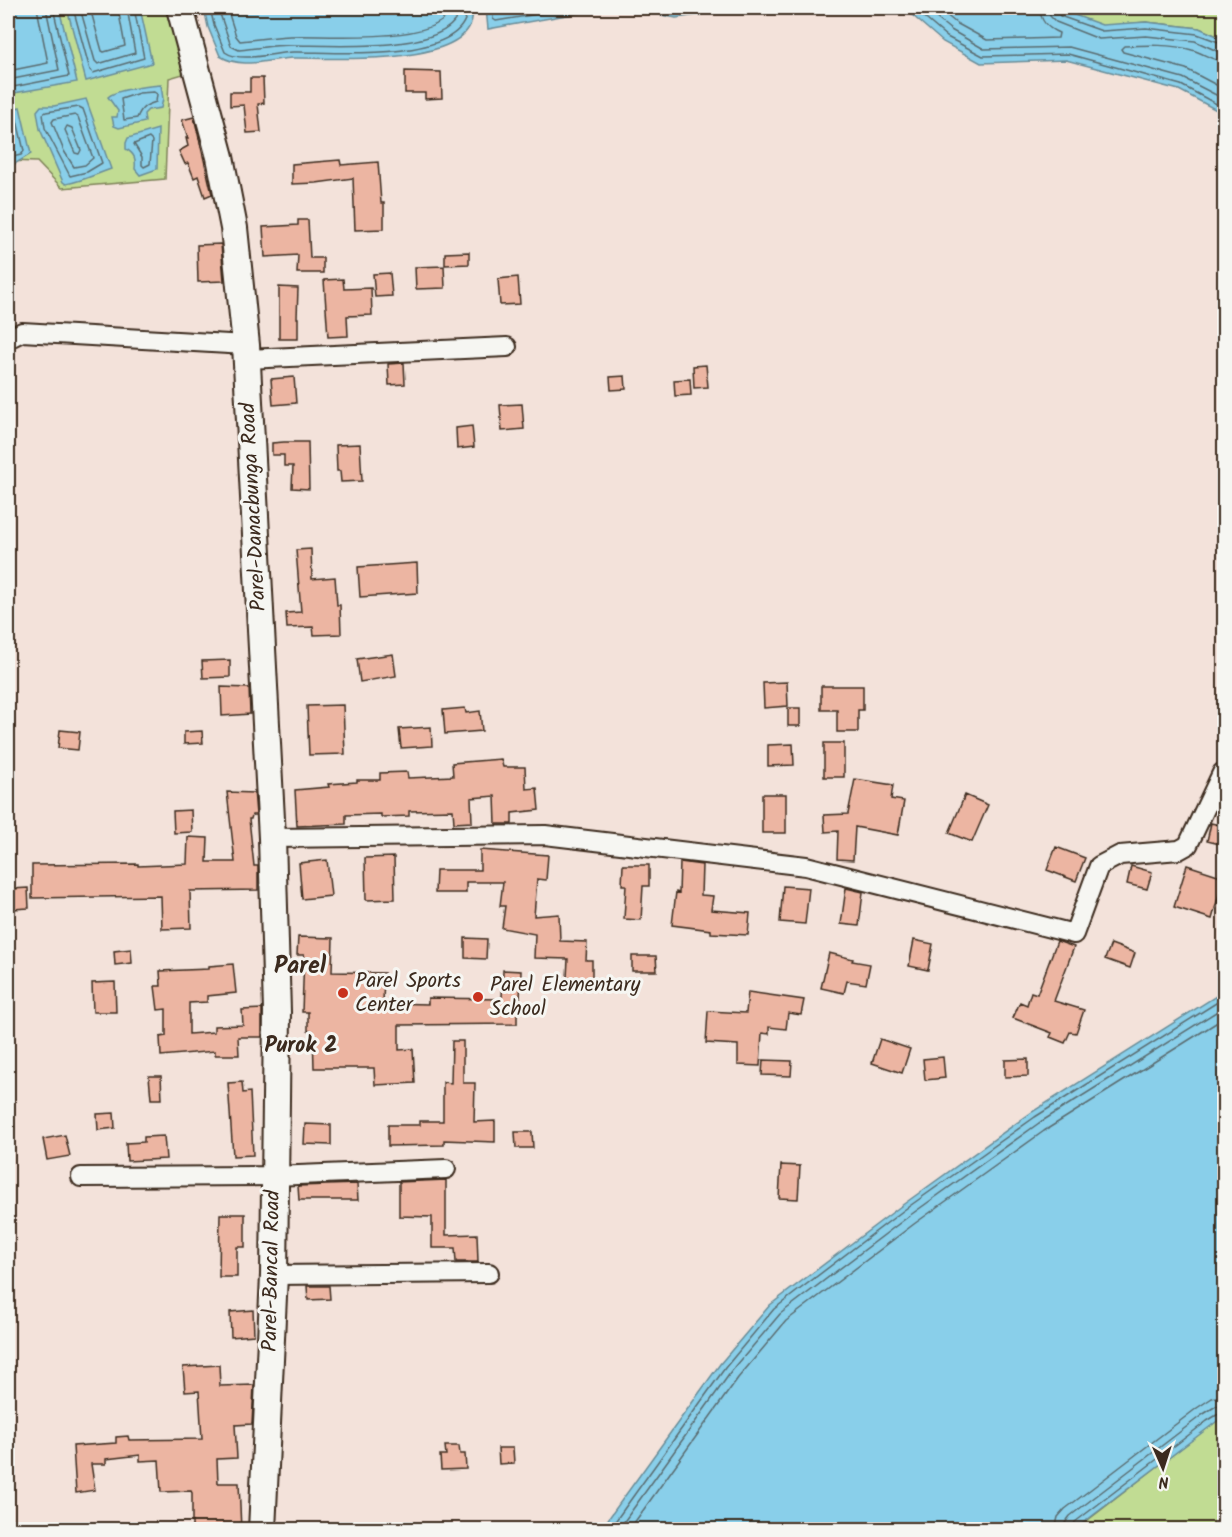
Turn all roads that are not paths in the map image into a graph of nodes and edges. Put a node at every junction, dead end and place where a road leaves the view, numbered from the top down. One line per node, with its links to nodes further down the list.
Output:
1 (180, 8): 4 (main road, Parel-Danacbunga Road)
2 (8, 339): 4 (street)
3 (507, 347): 4 (street)
4 (246, 352): 6 (main road, Parel-Danacbunga Road)
5 (1224, 773): 6 (street)
6 (272, 838): 7 (main road, Parel-Danacbunga Road)
7 (277, 1012): 9 (main road, Parel-Bancal Road)
8 (446, 1169): 9 (street)
9 (274, 1176): 10 (street); 12 (main road, Parel-Bancal Road)
10 (81, 1178)
11 (489, 1273): 12 (street)
12 (274, 1275): 13 (main road, Parel-Bancal Road)
13 (262, 1530)

